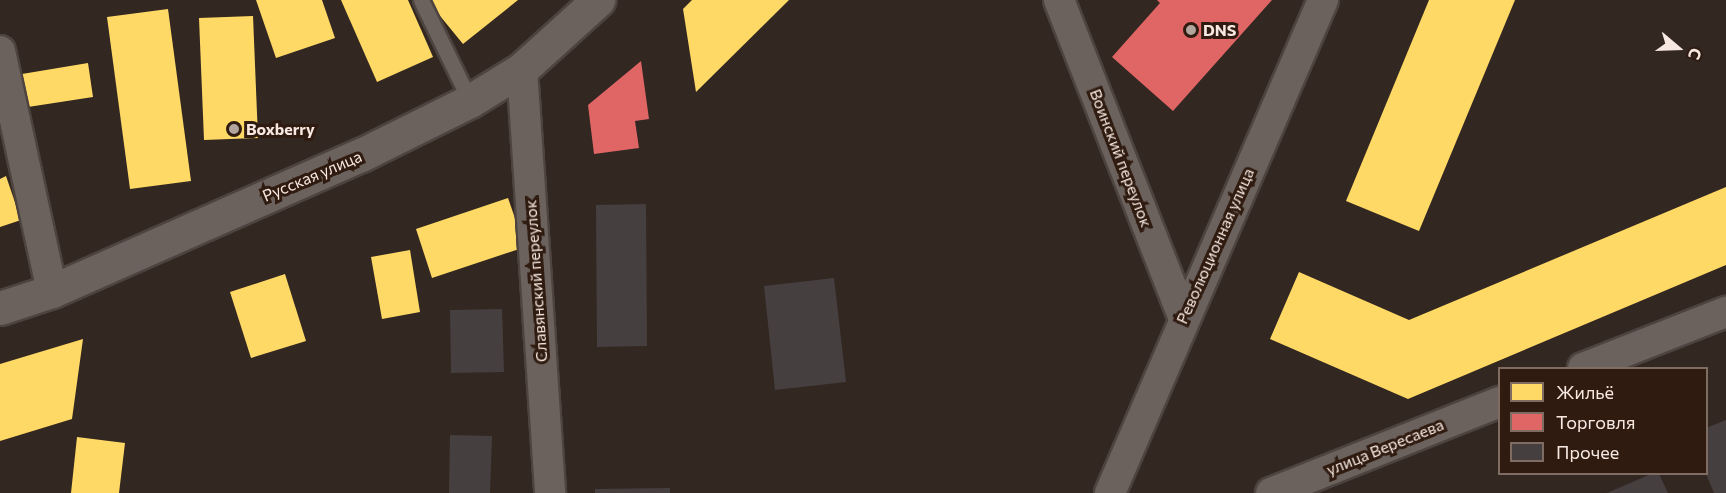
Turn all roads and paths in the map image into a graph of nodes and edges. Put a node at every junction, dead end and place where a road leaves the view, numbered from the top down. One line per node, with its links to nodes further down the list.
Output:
1 (421, 0): 7 (lane)
2 (598, 0): 6 (main road, Русская улица)
3 (1059, 0): 11 (street, Воинский переулок)
4 (1323, 0): 11 (street, Революционная улица)
5 (0, 51): 8 (street)
6 (522, 69): 7 (main road, Русская улица); 14 (street, Славянский переулок)
7 (470, 101): 8 (main road, Русская улица)
8 (52, 291): 9 (main road, Русская улица)
9 (0, 308)
10 (1726, 312): 12 (street)
11 (1184, 317): 15 (street, Революционная улица)
12 (1588, 367)
13 (1498, 403): 16 (street, улица Вересаева)
14 (550, 493)
15 (1110, 493)
16 (1271, 493)

